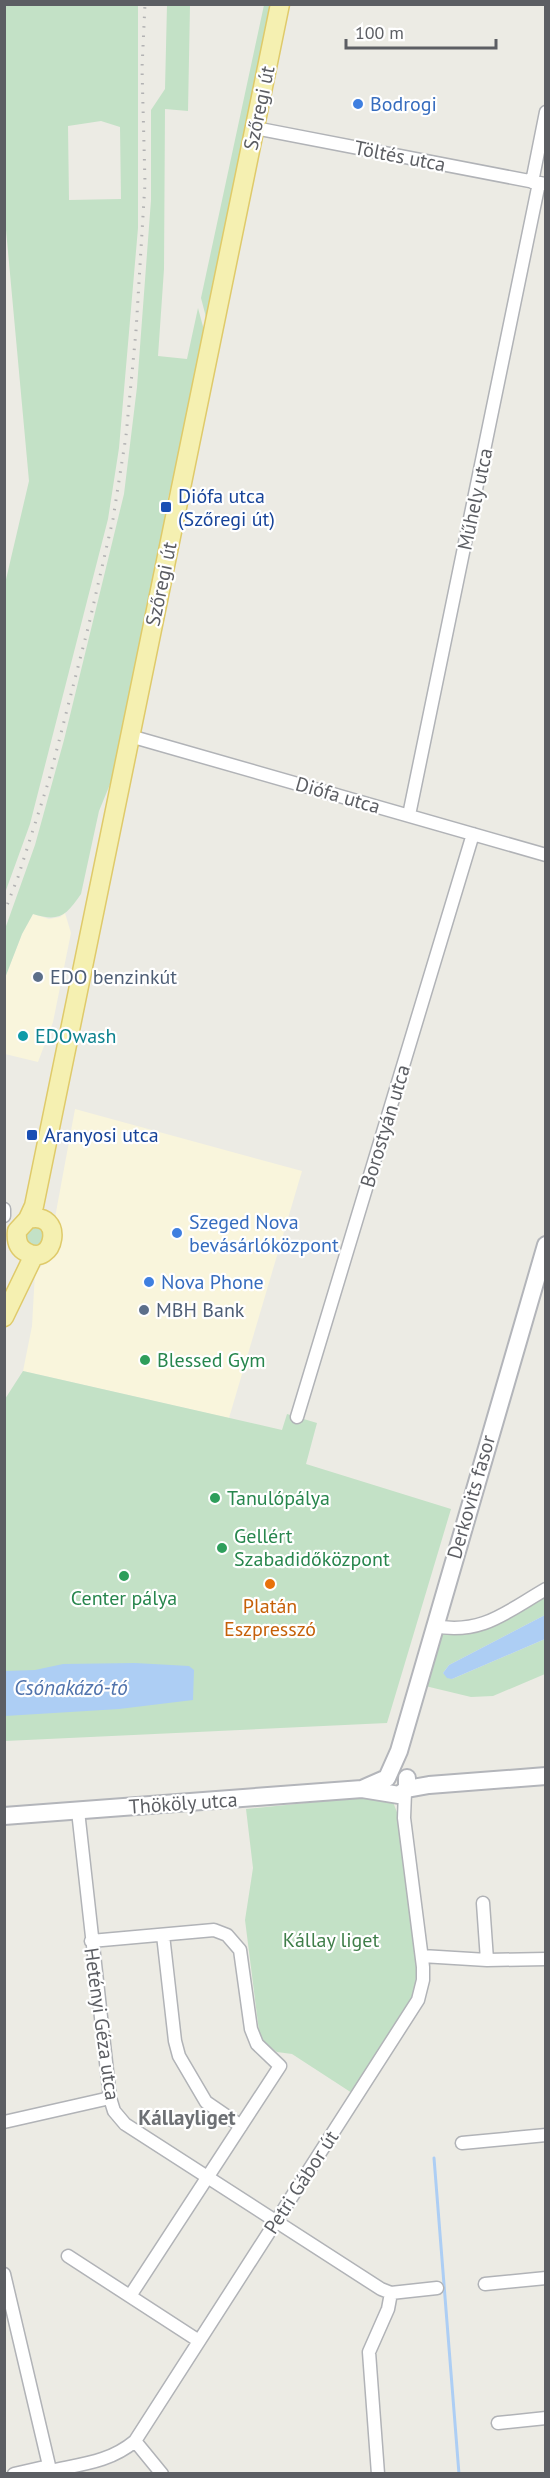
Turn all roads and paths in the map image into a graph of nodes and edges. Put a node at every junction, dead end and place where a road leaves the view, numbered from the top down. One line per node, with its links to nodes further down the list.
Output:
1 (280, 4): 3 (main road, Szőregi út)
2 (546, 112): 4 (street, Műhely utca)
3 (255, 128): 4 (street, Töltés utca); 5 (main road, Szőregi út)
4 (539, 183): 6 (street, Műhely utca)
5 (130, 736): 6 (street, Diófa utca); 9 (main road, Szőregi út)
6 (409, 815): 7 (street, Diófa utca)
7 (472, 834): 8 (street, Diófa utca); 13 (street, Borostyán utca)
8 (546, 855)
9 (36, 1220): 11 (main road, Szőregi út); 11 (main road, Szőregi út)
10 (546, 1245): 15 (street, Derkovits fasor)
11 (29, 1253): 12 (main road, Szőregi út)
12 (4, 1317)
13 (297, 1417)
14 (546, 1589): 15 (street)
15 (434, 1626): 17 (street, Derkovits fasor)
16 (546, 1776): 17 (street, Thököly utca)
17 (398, 1784): 18 (street, Thököly utca); 23 (street, Petri Gábor út)
18 (78, 1811): 19 (street, Thököly utca); 22 (street, Hetényi Géza utca)
19 (4, 1816)
20 (483, 1903): 25 (street)
21 (163, 1935): 22 (street); 28 (street); 28 (street)
22 (91, 1941): 26 (street, Hetényi Géza utca)
23 (422, 1956): 25 (street); 32 (street, Petri Gábor út)
24 (546, 1959): 25 (street)
25 (487, 1960)
26 (110, 2098): 27 (street); 31 (street, Hetényi Géza utca)
27 (4, 2122)
28 (241, 2126): 31 (street)
29 (546, 2135): 30 (street)
30 (462, 2143)
31 (208, 2177): 32 (street, Hetényi Géza utca); 39 (street)
32 (276, 2221): 38 (street, Hetényi Géza utca); 41 (street, Petri Gábor út)
33 (68, 2256): 39 (street)
34 (4, 2274): 40 (street)
35 (546, 2278): 36 (street)
36 (485, 2284)
37 (437, 2288): 38 (street)
38 (391, 2293): 48 (street)
39 (130, 2296): 41 (street)
40 (10, 2326): 45 (street)
41 (200, 2341): 44 (street, Petri Gábor út)
42 (546, 2418): 43 (street)
43 (498, 2423)
44 (135, 2441): 45 (street, Petri Gábor út); 47 (street)
45 (50, 2470): 46 (street, Petri Gábor út)
46 (14, 2474)
47 (162, 2474)
48 (378, 2474)

